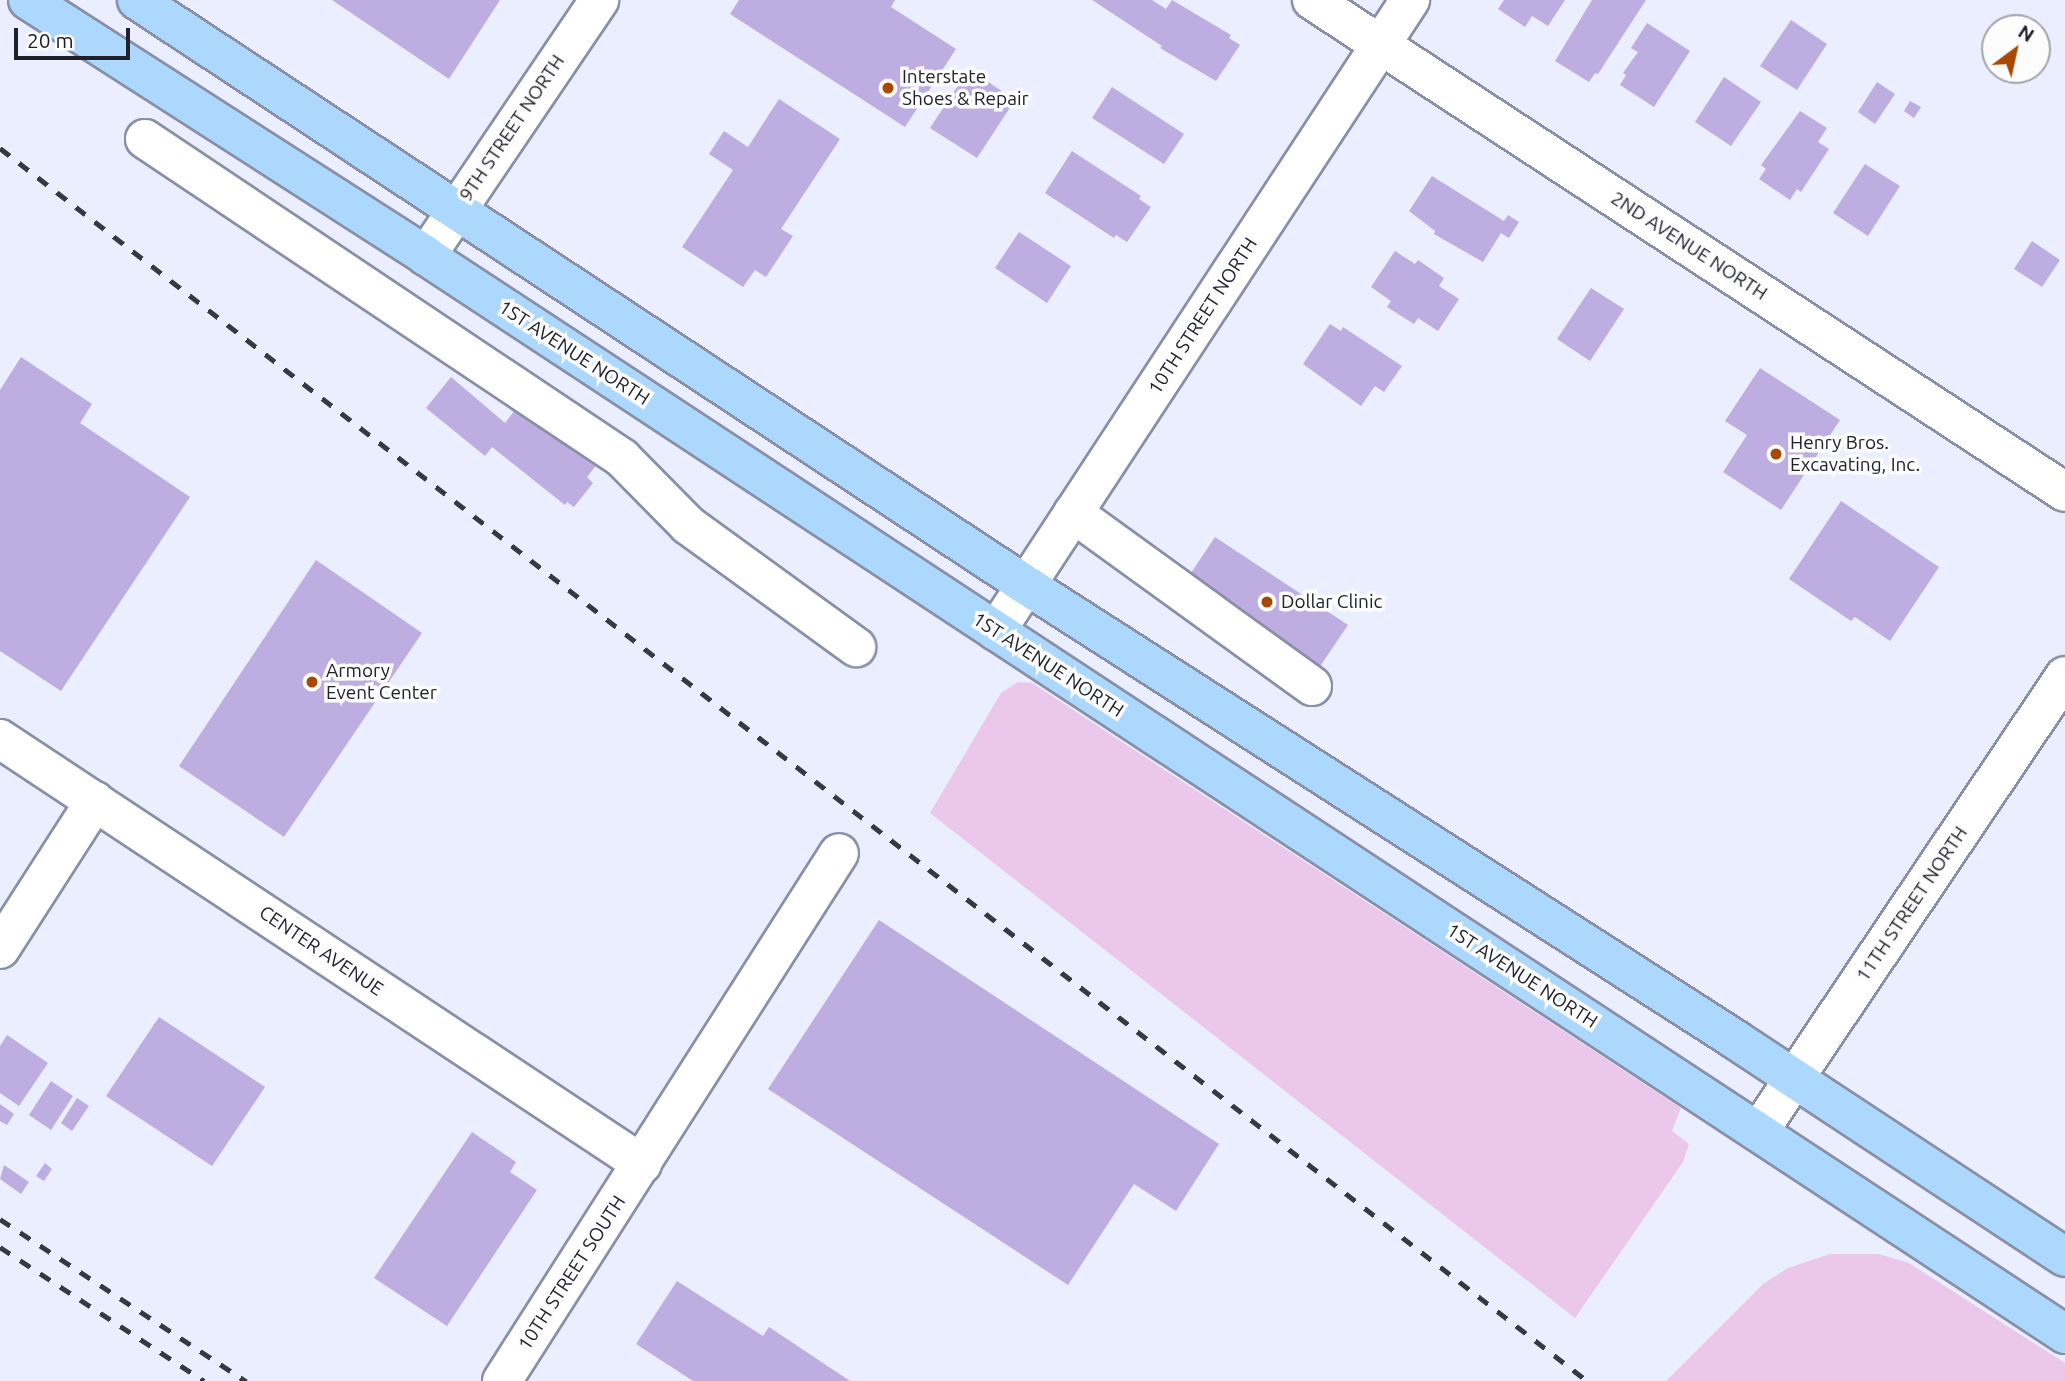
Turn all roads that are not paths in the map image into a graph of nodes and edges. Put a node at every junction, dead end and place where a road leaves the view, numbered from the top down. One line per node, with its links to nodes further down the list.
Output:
1 (28, 0): 9 (main road, 1ST AVENUE NORTH)
2 (137, 0): 8 (main road)
3 (599, 0): 8 (street, 9TH STREET NORTH)
4 (1312, 0): 6 (street, 2ND AVENUE NORTH)
5 (1410, 0): 6 (street, 10TH STREET NORTH)
6 (1381, 45): 10 (street, 2ND AVENUE NORTH); 11 (street, 10TH STREET NORTH)
7 (145, 139): 14 (street)
8 (457, 211): 9 (street, 9TH STREET NORTH); 12 (main road)
9 (426, 256): 13 (main road, 1ST AVENUE NORTH)
10 (2065, 492)
11 (1073, 513): 12 (street, 10TH STREET NORTH); 16 (street)
12 (1026, 585): 13 (street, 10TH STREET NORTH); 21 (main road)
13 (996, 631): 22 (main road, 1ST AVENUE NORTH)
14 (856, 647)
15 (2065, 676): 21 (street, 11TH STREET NORTH)
16 (1312, 686)
17 (0, 739): 18 (street, CENTER AVENUE)
18 (95, 801): 20 (street); 23 (street, CENTER AVENUE)
19 (839, 853): 23 (street, 10TH STREET SOUTH)
20 (0, 949)
21 (1795, 1078): 22 (street, 11TH STREET NORTH); 24 (main road)
22 (1759, 1132): 25 (main road, 1ST AVENUE NORTH)
23 (642, 1164): 26 (street, 10TH STREET SOUTH)
24 (2065, 1257)
25 (2065, 1334)
26 (502, 1381)

